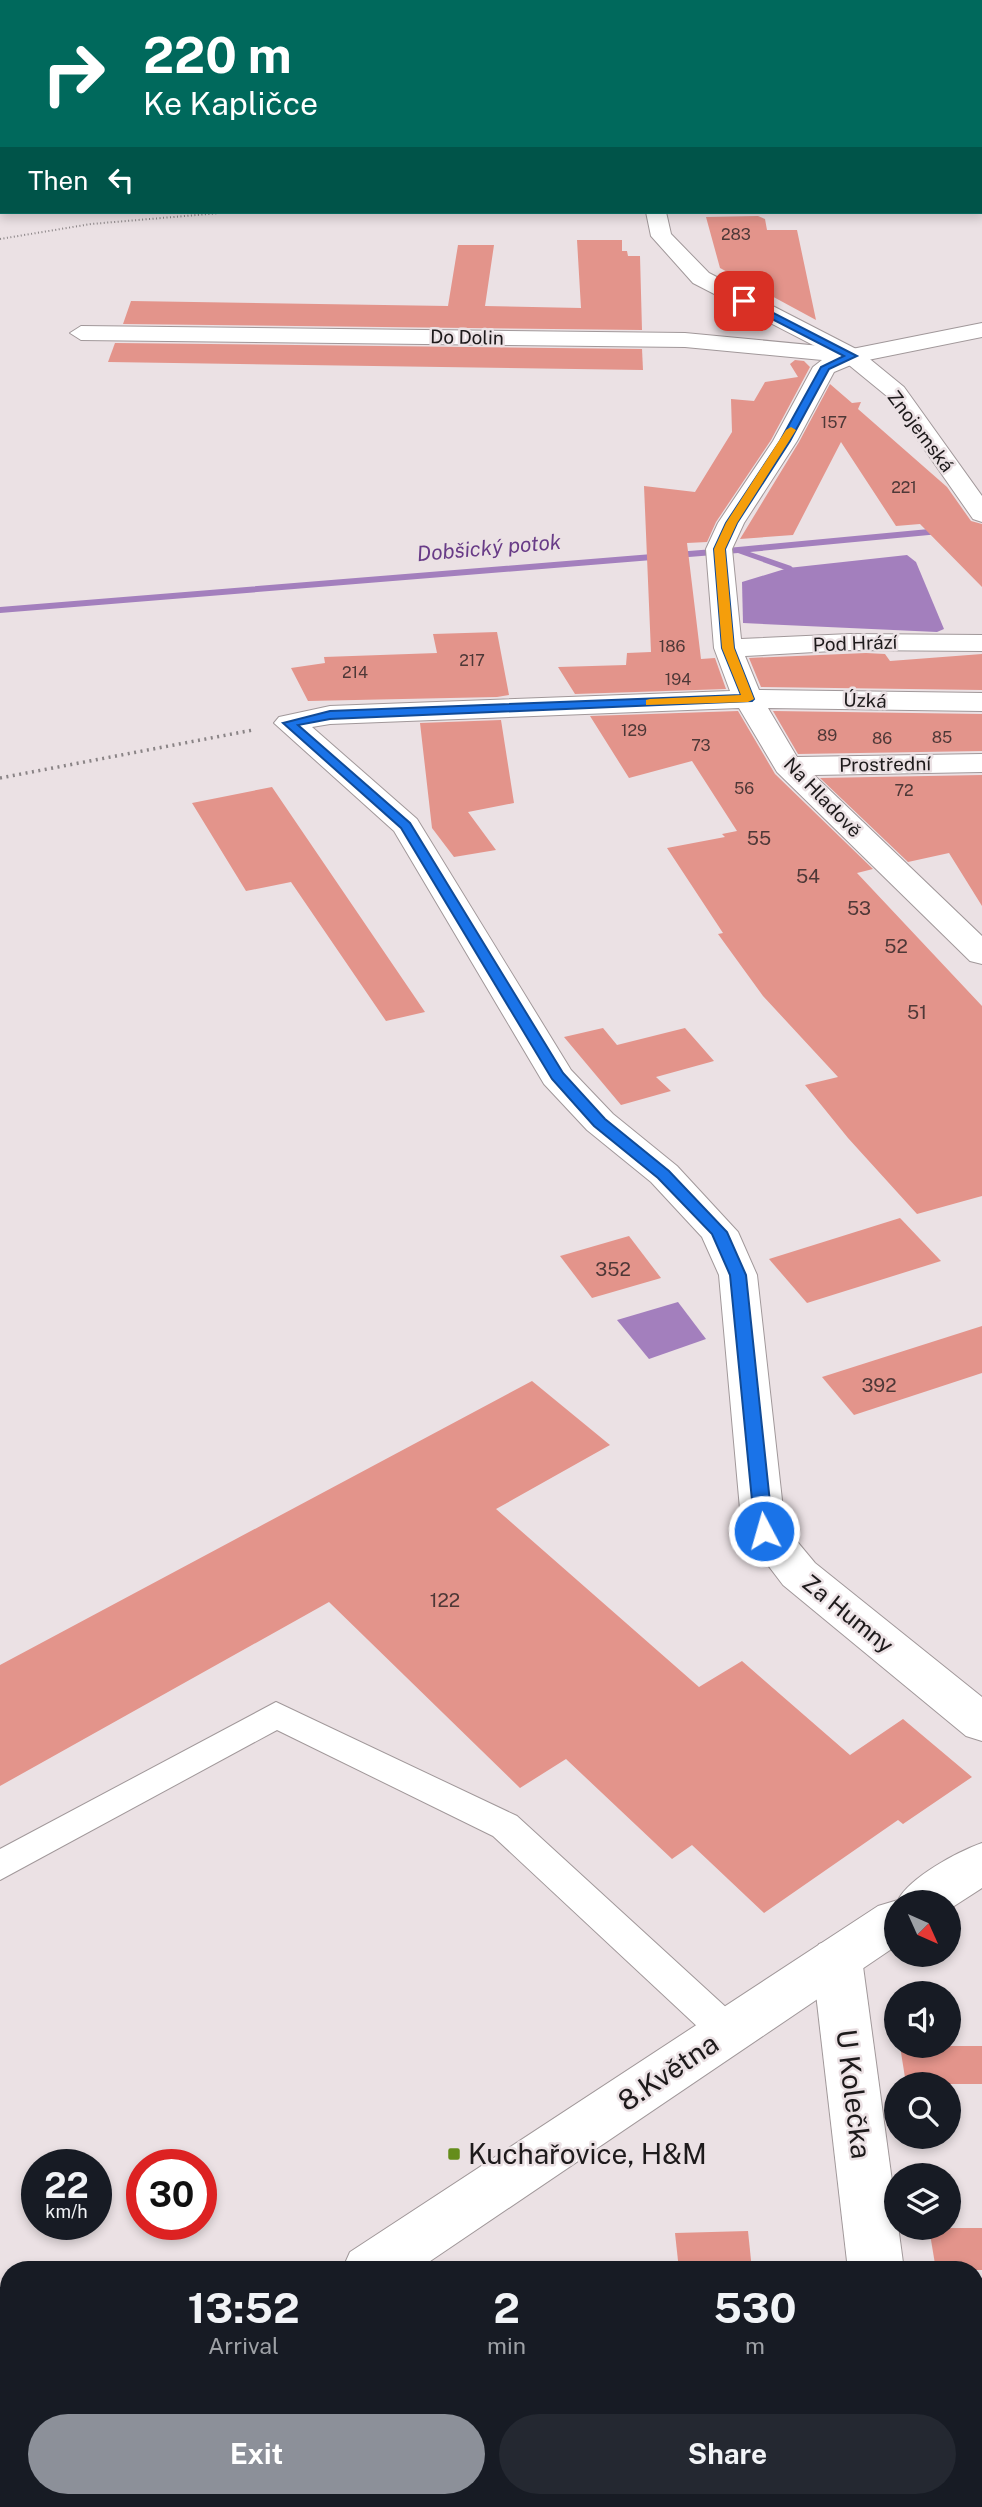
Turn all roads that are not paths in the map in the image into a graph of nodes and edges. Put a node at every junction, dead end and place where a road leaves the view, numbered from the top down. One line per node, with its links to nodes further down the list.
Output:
1 (656, 214): 4 (street, Znojemská)
2 (982, 330): 4 (street)
3 (81, 333): 4 (street, Do Dolin)
4 (852, 356): 5 (street, Znojemská); 7 (street, Na Hladově)
5 (982, 514)
6 (982, 643): 7 (street, Pod Hrází)
7 (728, 648): 8 (street, Na Hladově)
8 (748, 699): 9 (street, Úzká); 10 (street, Úzká); 12 (street, Na Hladově)
9 (982, 702)
10 (289, 723): 14 (street, Za Humny)
11 (982, 763): 12 (street, Prostřední)
12 (788, 766): 13 (street, Na Hladově)
13 (982, 954)
14 (982, 1723)
15 (982, 1863): 17 (street)
16 (0, 1866): 20 (lane)
17 (940, 1890)
18 (884, 1928): 19 (street, 8.Května)
19 (837, 1959): 20 (street, 8.Května); 22 (street, U Kolečka)
20 (728, 2032): 21 (street, 8.Května)
21 (384, 2261)
22 (875, 2261)

